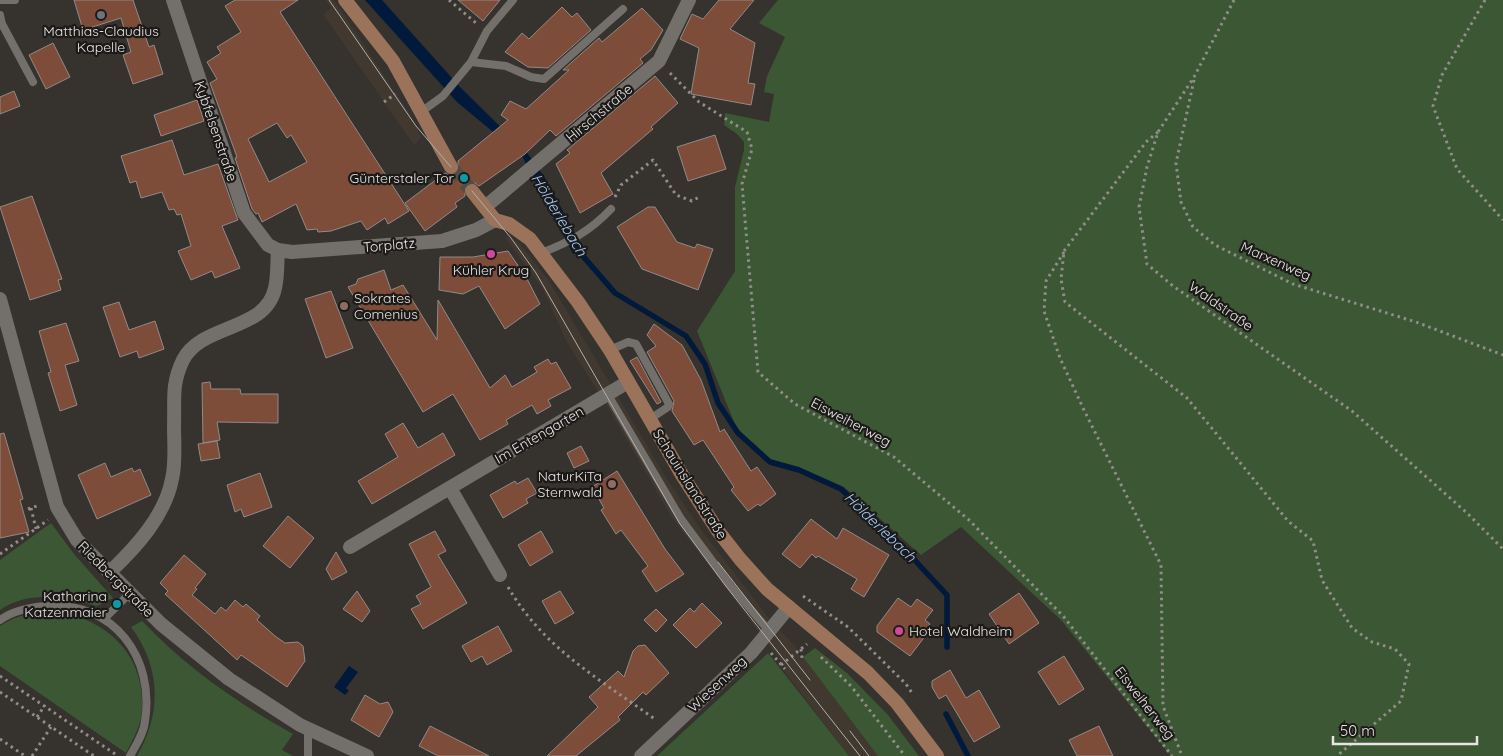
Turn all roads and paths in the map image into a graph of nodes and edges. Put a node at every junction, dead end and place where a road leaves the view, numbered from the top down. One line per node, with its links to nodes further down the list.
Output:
1 (15, 0): 9 (lane)
2 (173, 0): 26 (street, Kybfelsenstraße)
3 (346, 0): 17 (main road)
4 (449, 0): 12 (path)
5 (513, 0): 12 (lane)
6 (689, 0): 13 (street, Hirschstraße)
7 (1234, 0): 15 (path, Waldstraße)
8 (1485, 0): 25 (path)
9 (1, 3)
10 (623, 9): 14 (lane)
11 (0, 14): 16 (lane)
12 (486, 31): 14 (lane)
13 (659, 61): 23 (street, Hirschstraße); 76 (path, Eisweiherweg)
14 (471, 62): 17 (lane)
15 (1194, 77): 18 (path, Waldstraße); 31 (path, Marxenweg)
16 (33, 82)
17 (421, 112): 19 (main road)
18 (1158, 132): 27 (path); 40 (path, Waldstraße)
19 (451, 167)
20 (472, 191): 23 (main road, Schauinslandstraße)
21 (699, 197): 22 (path)
22 (611, 205): 28 (lane)
23 (485, 207): 24 (main road, Schauinslandstraße)
24 (496, 220): 26 (street, Torplatz); 28 (main road, Schauinslandstraße)
25 (1503, 220)
26 (278, 250): 42 (street)
27 (1064, 251): 77 (path); 78 (path)
28 (541, 253): 30 (main road, Schauinslandstraße)
29 (0, 299): 42 (street, Riedbergstraße)
30 (610, 350): 32 (main road, Schauinslandstraße); 34 (lane)
31 (1503, 355)
32 (628, 382): 33 (street, Im Entengarten); 34 (main road, Schauinslandstraße)
33 (608, 395): 35 (street, Im Entengarten); 49 (lane)
34 (650, 419): 46 (main road, Schauinslandstraße)
35 (450, 488): 39 (street, Im Entengarten); 43 (street)
36 (48, 502): 38 (path)
37 (50, 516): 38 (path)
38 (36, 529): 41 (path)
39 (350, 547)
40 (1503, 549)
41 (0, 554)
42 (110, 572): 45 (street, Riedbergstraße)
43 (500, 574): 64 (path)
44 (798, 592): 59 (path)
45 (129, 594): 47 (lane); 63 (street, Riedbergstraße)
46 (788, 607): 49 (street, Wiesenweg); 75 (main road, Schauinslandstraße)
47 (104, 618): 48 (lane); 70 (lane)
48 (0, 620)
49 (769, 631): 64 (street, Wiesenweg)
50 (803, 637): 51 (path)
51 (807, 644): 52 (path); 53 (path)
52 (801, 649): 55 (path); 56 (path)
53 (813, 650)
54 (820, 656): 74 (path)
55 (802, 658)
56 (781, 665)
57 (0, 676): 60 (path)
58 (0, 692): 61 (path)
59 (916, 700)
60 (45, 705): 61 (path); 69 (path)
61 (37, 717): 62 (path)
62 (51, 727): 67 (path); 68 (path)
63 (308, 728): 71 (lane); 72 (street, Riedbergstraße)
64 (669, 729): 73 (street, Wiesenweg)
65 (0, 739): 66 (path)
66 (25, 756)
67 (32, 756)
68 (94, 756)
69 (118, 756)
70 (130, 756)
71 (308, 756)
72 (368, 756)
73 (641, 756)
74 (905, 756)
75 (937, 756)
76 (1172, 756)
77 (1182, 756)
78 (1337, 756)

